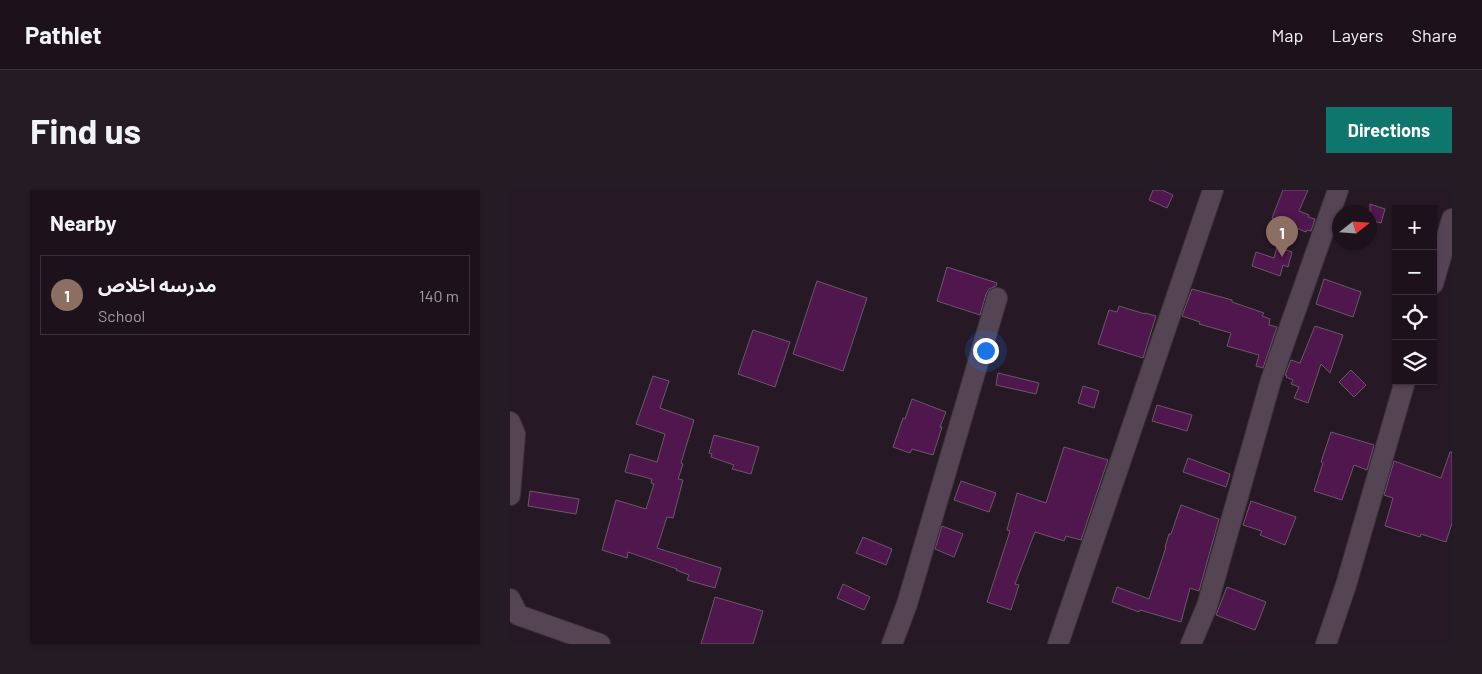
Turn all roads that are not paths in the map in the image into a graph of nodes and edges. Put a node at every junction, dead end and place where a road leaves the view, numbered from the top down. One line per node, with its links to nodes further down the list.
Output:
1 (1213, 190): 12 (street)
2 (1338, 190): 13 (street)
3 (1452, 219): 4 (street)
4 (1437, 270)
5 (997, 298): 11 (street)
6 (1404, 385): 14 (street)
7 (510, 422): 8 (street)
8 (510, 495)
9 (510, 599): 10 (street)
10 (600, 644)
11 (892, 644)
12 (1058, 644)
13 (1191, 644)
14 (1326, 644)

